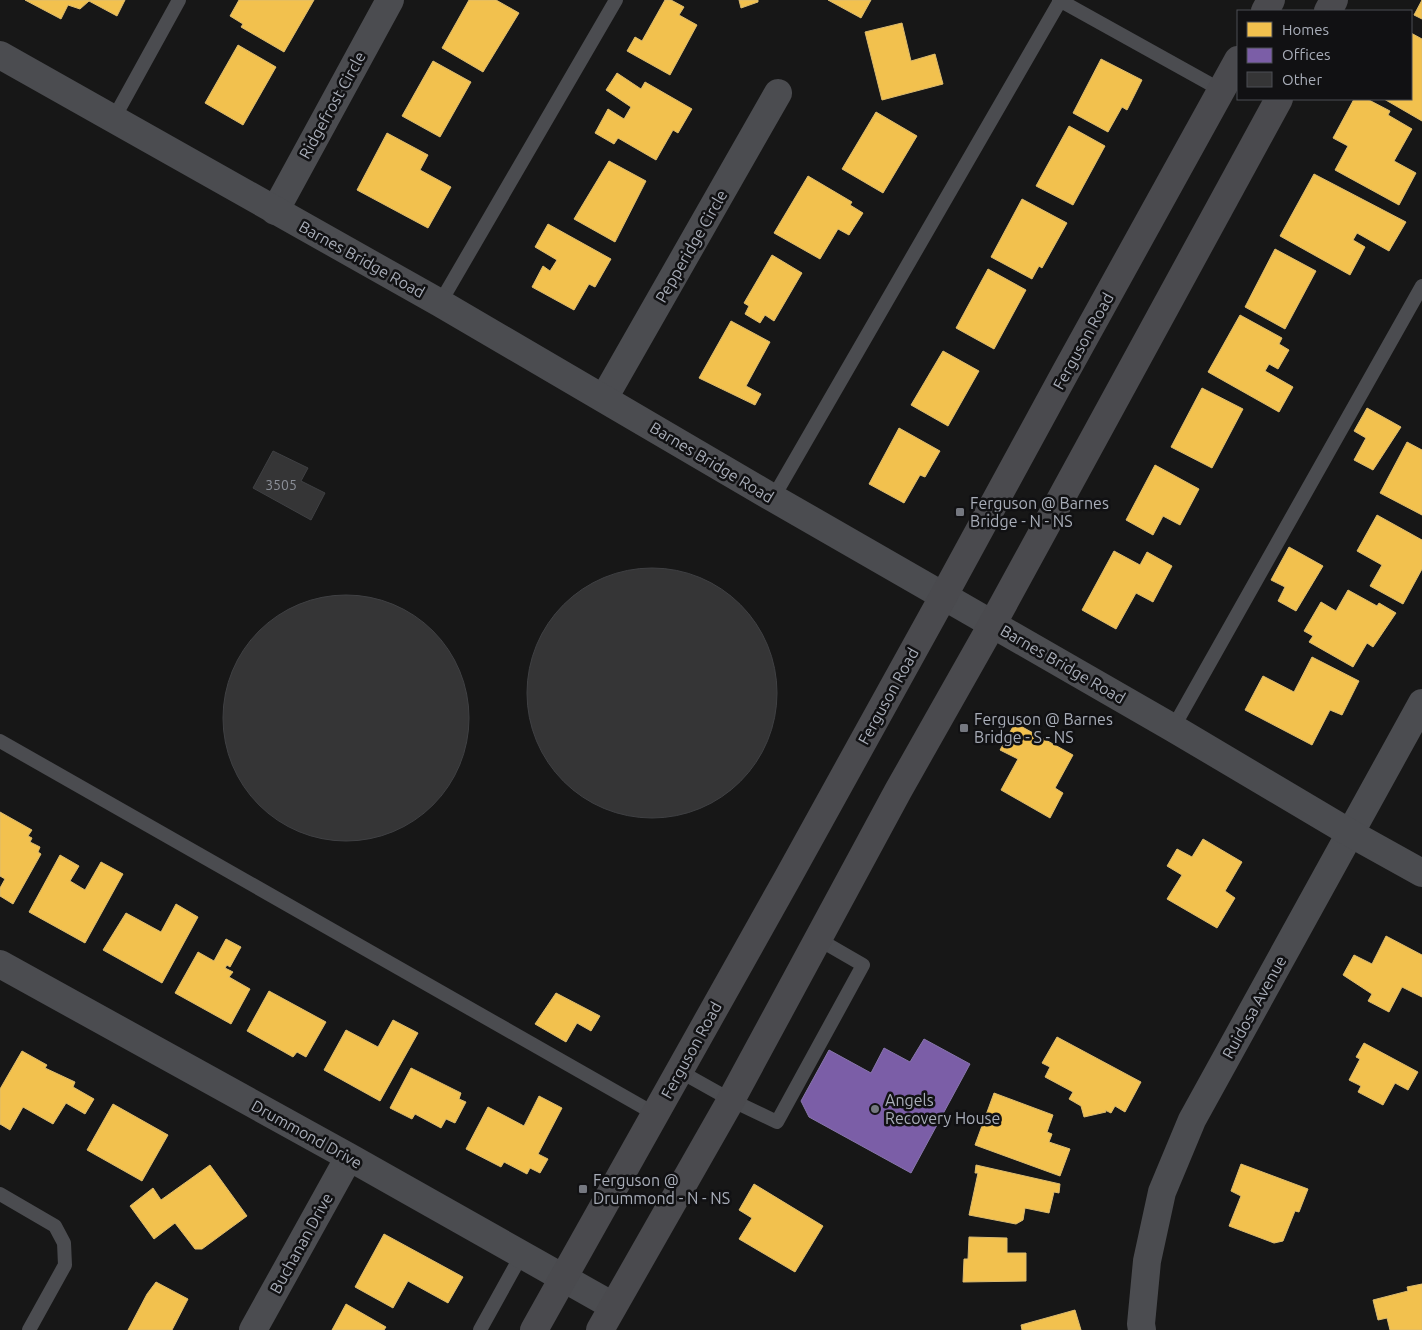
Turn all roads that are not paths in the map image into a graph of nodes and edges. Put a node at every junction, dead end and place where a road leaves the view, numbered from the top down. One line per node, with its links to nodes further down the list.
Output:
1 (179, 0): 10 (lane)
2 (390, 0): 11 (street, Ridgefrost Circle)
3 (616, 0): 13 (lane)
4 (1059, 0): 7 (lane); 15 (lane)
5 (0, 55): 10 (street, Barnes Bridge Road)
6 (1237, 62): 7 (main road, Ferguson Road)
7 (1221, 90): 16 (main road, Ferguson Road)
8 (778, 93): 14 (street, Pepperidge Circle)
9 (1279, 100): 17 (main road)
10 (114, 118): 11 (street, Barnes Bridge Road)
11 (275, 210): 13 (street, Barnes Bridge Road)
12 (1422, 286): 19 (lane)
13 (440, 302): 14 (street, Barnes Bridge Road)
14 (604, 398): 15 (street, Barnes Bridge Road)
15 (773, 498): 16 (street, Barnes Bridge Road)
16 (944, 596): 17 (street, Barnes Bridge Road); 25 (main road, Ferguson Road)
17 (993, 623): 19 (street, Barnes Bridge Road); 23 (main road)
18 (1422, 703): 21 (street, Ruidosa Avenue)
19 (1174, 728): 21 (street, Barnes Bridge Road)
20 (0, 741): 27 (lane)
21 (1350, 834): 22 (street, Barnes Bridge Road); 38 (street, Ruidosa Avenue)
22 (1422, 873)
23 (818, 939): 26 (main road); 26 (lane)
24 (2, 970): 28 (street, Drummond Drive)
25 (681, 1072): 26 (lane); 27 (main road, Ferguson Road)
26 (731, 1100): 32 (main road)
27 (656, 1114): 31 (main road, Ferguson Road)
28 (349, 1157): 30 (street, Drummond Drive); 34 (street, Buchanan Drive)
29 (0, 1194): 33 (lane)
30 (522, 1254): 31 (street, Drummond Drive); 35 (lane)
31 (564, 1278): 32 (street, Drummond Drive); 36 (main road, Ferguson Road)
32 (613, 1306): 37 (main road)
33 (29, 1330)
34 (252, 1330)
35 (480, 1330)
36 (534, 1330)
37 (600, 1330)
38 (1142, 1330)

